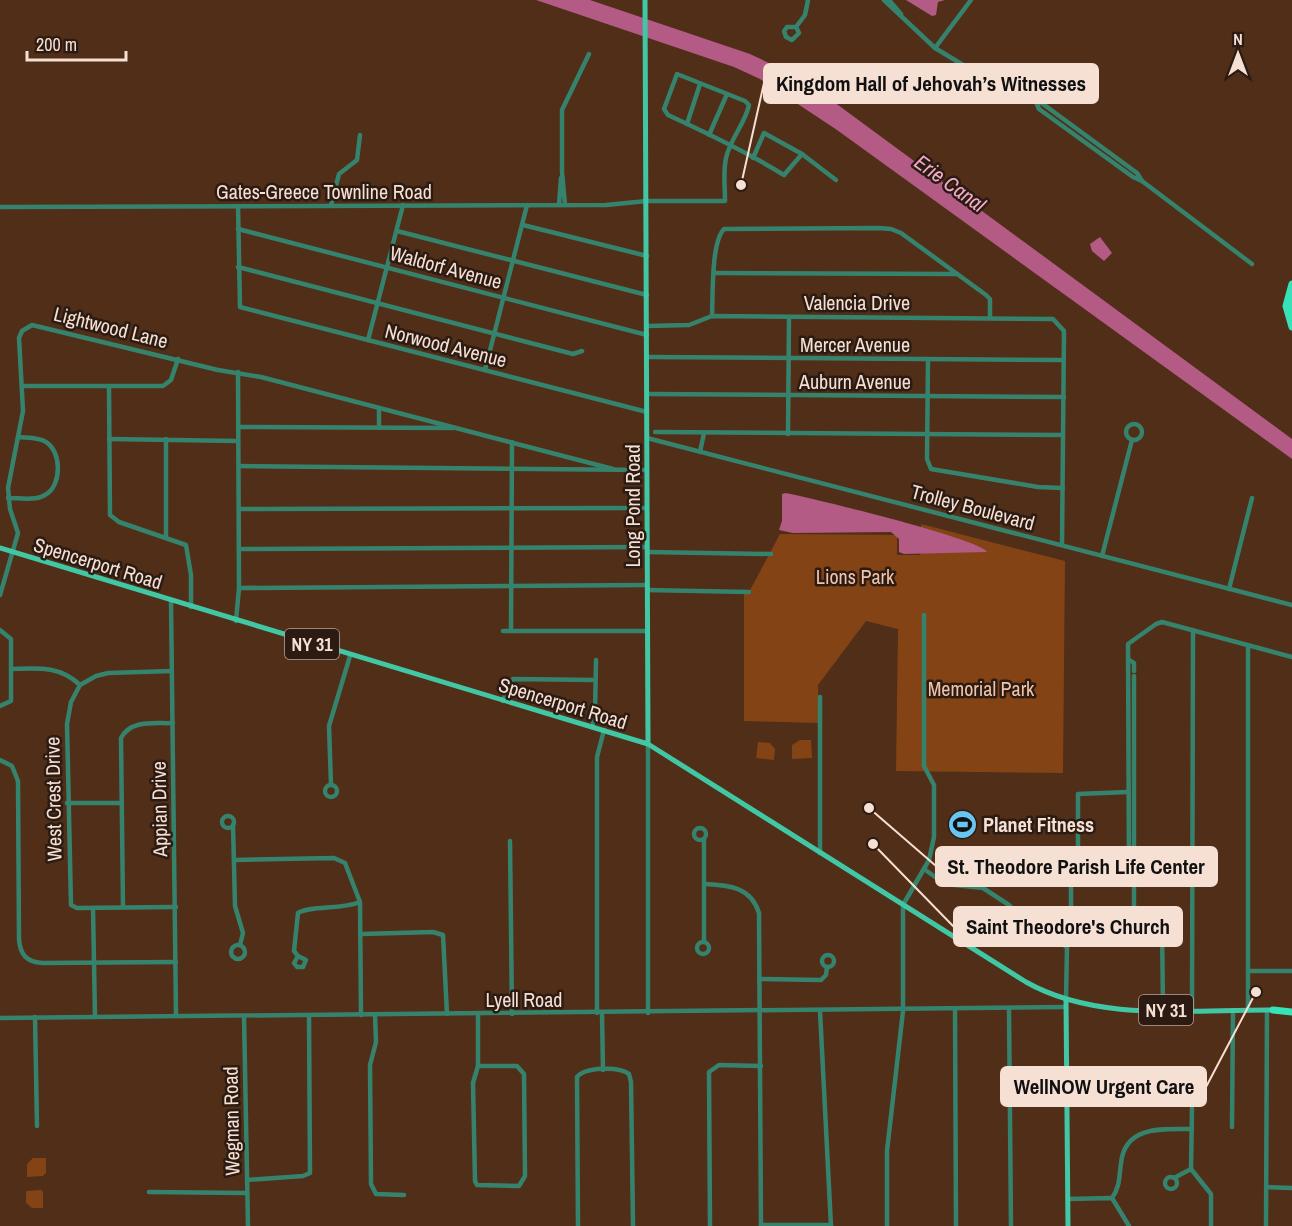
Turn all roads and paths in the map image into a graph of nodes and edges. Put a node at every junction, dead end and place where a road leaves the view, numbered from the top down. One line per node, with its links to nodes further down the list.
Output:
1 (645, 0): 20 (main road, Long Pond Road)
2 (808, 0): 7 (street)
3 (884, 0): 6 (street)
4 (889, 0): 6 (street)
5 (971, 0): 8 (street)
6 (910, 26): 8 (street)
7 (796, 27)
8 (935, 48): 33 (street)
9 (589, 54): 18 (street)
10 (700, 84): 11 (street); 12 (street); 12 (street)
11 (727, 94): 14 (street); 15 (street)
12 (687, 124): 14 (street)
13 (360, 135): 26 (street)
14 (709, 135): 15 (street)
15 (731, 146): 17 (street); 20 (street, Gates-Greece Townline Road)
16 (801, 154): 17 (street); 17 (street); 19 (street)
17 (753, 158)
18 (562, 172): 23 (street); 24 (street)
19 (836, 180)
20 (647, 201): 24 (street, Gates-Greece Townline Road); 31 (main road, Long Pond Road)
21 (403, 205): 22 (street, Gates-Greece Townline Road); 26 (street, Gates-Greece Townline Road); 30 (street)
22 (527, 205): 23 (street, Gates-Greece Townline Road); 28 (street)
23 (559, 205): 24 (street, Gates-Greece Townline Road)
24 (565, 205)
25 (238, 206): 26 (street, Gates-Greece Townline Road); 27 (street, Gates-Greece Townline Road); 29 (street)
26 (331, 206)
27 (0, 207)
28 (522, 225): 31 (street); 32 (street)
29 (238, 228): 34 (street); 35 (street, Waldorf Avenue)
30 (397, 231): 32 (street); 35 (street)
31 (647, 256): 40 (main road, Long Pond Road)
32 (513, 261): 40 (street); 41 (street)
33 (1252, 264)
34 (238, 267): 42 (street); 51 (street, Norwood Avenue)
35 (387, 267): 41 (street, Waldorf Avenue); 42 (street)
36 (714, 273): 37 (street); 37 (street); 44 (street)
37 (957, 274): 46 (street)
38 (1292, 284): 48 (highway)
39 (1292, 294): 43 (highway)
40 (647, 295): 47 (main road, Long Pond Road)
41 (504, 297): 49 (street); 50 (street, Waldorf Avenue)
42 (378, 303): 49 (street); 51 (street)
43 (1292, 311)
44 (712, 316): 45 (street, Valencia Drive); 47 (street, Valencia Drive)
45 (789, 317): 46 (street, Valencia Drive); 54 (street)
46 (990, 318): 57 (street, Valencia Drive)
47 (647, 326): 50 (main road, Long Pond Road)
48 (1292, 327)
49 (494, 334): 52 (street); 58 (street)
50 (647, 335): 53 (main road, Long Pond Road)
51 (368, 340): 58 (street, Norwood Avenue)
52 (582, 351)
53 (646, 357): 54 (street, Mercer Avenue); 62 (main road, Long Pond Road)
54 (788, 358): 56 (street, Mercer Avenue); 63 (street)
55 (178, 359): 59 (street, Lightwood Lane); 60 (street, Lightwood Lane); 61 (street)
56 (928, 359): 57 (street, Mercer Avenue); 64 (street)
57 (1064, 360): 65 (street)
58 (485, 370): 67 (street, Norwood Avenue)
59 (238, 372): 66 (street, Lightwood Lane); 68 (street)
60 (22, 386): 61 (street); 76 (street, Lightwood Lane)
61 (109, 387): 78 (street)
62 (647, 394): 63 (street, Auburn Avenue); 67 (main road, Long Pond Road)
63 (788, 396): 64 (street, Auburn Avenue); 73 (street)
64 (928, 396): 65 (street, Auburn Avenue); 74 (street)
65 (1064, 397): 75 (street)
66 (379, 408): 69 (street); 70 (street, Lightwood Lane)
67 (647, 412): 77 (main road, Long Pond Road)
68 (238, 427): 69 (street); 81 (street)
69 (379, 428): 70 (street)
70 (462, 429): 82 (street)
71 (655, 432): 72 (street)
72 (704, 434): 73 (street); 83 (street)
73 (788, 434): 74 (street)
74 (928, 434): 75 (street); 88 (street)
75 (1063, 435): 88 (street)
76 (18, 437): 89 (street, Lightwood Lane); 89 (street)
77 (647, 438): 83 (street, Trolley Boulevard); 87 (main road, Long Pond Road)
78 (109, 439): 79 (street); 94 (street)
79 (166, 439): 81 (street); 94 (street)
80 (1132, 440): 102 (street)
81 (238, 441): 84 (street)
82 (512, 442): 85 (street); 86 (street)
83 (700, 452): 95 (street, Trolley Boulevard)
84 (238, 466): 85 (street); 93 (street)
85 (512, 467): 86 (street); 91 (street)
86 (613, 469): 87 (street)
87 (647, 470): 92 (main road, Long Pond Road)
88 (1063, 488): 95 (street)
89 (8, 498): 100 (street, Lightwood Lane)
90 (1252, 498): 106 (street)
91 (512, 508): 92 (street); 93 (street); 96 (street)
92 (647, 508): 99 (main road, Long Pond Road)
93 (239, 510): 98 (street)
94 (166, 537): 111 (street)
95 (1062, 545): 102 (street, Trolley Boulevard)
96 (511, 547): 98 (street); 99 (street); 103 (street)
97 (0, 548): 100 (main road, Spencerport Road / NY 31)
98 (239, 549): 104 (street)
99 (647, 550): 101 (street); 105 (main road, Long Pond Road)
100 (14, 552): 108 (street, Lightwood Lane); 109 (main road, Spencerport Road / NY 31)
101 (771, 554)
102 (1102, 556): 106 (street, Trolley Boulevard)
103 (511, 587): 104 (street); 105 (street); 116 (street)
104 (240, 588): 113 (street)
105 (647, 588): 107 (street); 117 (main road, Long Pond Road)
106 (1229, 589): 110 (street, Trolley Boulevard)
107 (749, 592)
108 (0, 595)
109 (171, 601): 111 (main road, Spencerport Road / NY 31); 125 (street, Appian Drive)
110 (1292, 605)
111 (191, 607): 113 (main road, Spencerport Road / NY 31)
112 (924, 615): 145 (street)
113 (236, 621): 120 (main road, Spencerport Road / NY 31)
114 (0, 630): 124 (street)
115 (1193, 630): 119 (street); 122 (street); 171 (street)
116 (511, 631): 117 (street); 118 (street)
117 (647, 631): 134 (main road, Long Pond Road)
118 (503, 632)
119 (1248, 645): 121 (street); 162 (street)
120 (350, 656): 129 (main road, Spencerport Road / NY 31); 136 (street)
121 (1292, 657)
122 (1128, 659): 137 (street); 147 (street)
123 (596, 660): 126 (street)
124 (13, 669): 127 (street); 130 (street)
125 (172, 671): 127 (street); 131 (street, Appian Drive)
126 (595, 680): 129 (street); 132 (street)
127 (80, 685): 139 (street, West Crest Drive)
128 (820, 697): 143 (street)
129 (503, 701): 132 (main road, Spencerport Road / NY 31)
130 (0, 706)
131 (173, 723): 138 (street); 152 (street, Appian Drive)
132 (592, 727): 133 (main road, Spencerport Road / NY 31)
133 (604, 730): 134 (main road, Spencerport Road / NY 31); 179 (street)
134 (648, 744): 143 (main road, Spencerport Road / NY 31); 180 (street, Long Pond Road)
135 (0, 760): 160 (street)
136 (331, 785)
137 (1128, 792): 146 (street); 147 (street)
138 (120, 802): 139 (street); 151 (street)
139 (67, 803): 153 (street, West Crest Drive)
140 (234, 825): 144 (street)
141 (704, 839): 148 (street)
142 (510, 841): 183 (street)
143 (820, 853): 150 (main road, Spencerport Road / NY 31)
144 (234, 860): 149 (street); 156 (street)
145 (924, 869): 150 (street); 157 (street)
146 (1078, 869): 147 (street); 157 (street)
147 (1131, 869): 170 (street)
148 (705, 884): 155 (street); 164 (street)
149 (360, 902): 154 (street); 158 (street)
150 (903, 905): 165 (main road, Spencerport Road / NY 31); 176 (street)
151 (123, 907): 152 (street, West Crest Drive); 153 (street, West Crest Drive)
152 (176, 907): 159 (street, Appian Drive)
153 (93, 908): 160 (street)
154 (361, 934): 181 (street); 185 (street)
155 (704, 941)
156 (240, 945)
157 (1067, 947): 165 (street)
158 (297, 956)
159 (176, 962): 160 (street); 187 (street, Appian Drive)
160 (94, 963): 190 (street)
161 (827, 967): 164 (street)
162 (1248, 971): 163 (street); 173 (street)
163 (1292, 971)
164 (759, 979): 178 (street)
165 (1066, 999): 166 (main road); 170 (main road, NY 31)
166 (1066, 1007): 167 (street, Lyell Road); 192 (main road)
167 (1048, 1009): 169 (street, Lyell Road); 192 (street, Lyell Road)
168 (955, 1010): 169 (street, Lyell Road); 176 (street, Lyell Road); 217 (street)
169 (1009, 1010): 218 (street)
170 (1163, 1010): 171 (main road, NY 31)
171 (1192, 1010): 172 (main road, NY 31)
172 (1233, 1010): 173 (main road, NY 31); 198 (street)
173 (1248, 1010): 174 (main road, NY 31)
174 (1270, 1010): 177 (highway); 203 (street)
175 (820, 1011): 176 (street, Lyell Road); 178 (street, Lyell Road); 210 (street)
176 (903, 1011): 216 (street)
177 (1292, 1011)
178 (759, 1012): 180 (street, Lyell Road); 194 (street)
179 (600, 1013): 180 (street, Lyell Road); 183 (street, Lyell Road); 195 (street)
180 (648, 1013)
181 (447, 1014): 182 (street, Lyell Road); 186 (street, Lyell Road)
182 (478, 1014): 183 (street, Lyell Road); 193 (street)
183 (512, 1014)
184 (309, 1015): 185 (street, Lyell Road); 188 (street, Lyell Road); 202 (street)
185 (361, 1015): 186 (street, Lyell Road)
186 (375, 1015): 207 (street)
187 (176, 1016): 188 (street, Lyell Road); 190 (street, Lyell Road)
188 (244, 1016): 202 (street, Wegman Road)
189 (36, 1017): 190 (street, Lyell Road); 191 (street, Lyell Road); 197 (street)
190 (95, 1017)
191 (0, 1018)
192 (1066, 1018): 209 (main road)
193 (478, 1066): 193 (street)
194 (761, 1066): 214 (street); 215 (street)
195 (603, 1070): 212 (street); 213 (street)
196 (1192, 1108): 199 (street)
197 (37, 1125)
198 (1232, 1127)
199 (1192, 1129): 200 (street); 208 (street)
200 (1191, 1169): 201 (street); 221 (street)
201 (1174, 1178)
202 (247, 1180): 206 (street, Wegman Road)
203 (1266, 1187): 204 (street); 222 (street)
204 (1292, 1188)
205 (149, 1192): 206 (street)
206 (247, 1193): 211 (street, Wegman Road)
207 (404, 1195)
208 (1112, 1198): 209 (street); 220 (street)
209 (1068, 1199): 219 (main road)
210 (831, 1225): 215 (street)
211 (248, 1226)
212 (578, 1226)
213 (633, 1226)
214 (710, 1226)
215 (761, 1226)
216 (887, 1226)
217 (956, 1226)
218 (1011, 1226)
219 (1068, 1226)
220 (1129, 1226)
221 (1211, 1226)
222 (1266, 1226)

